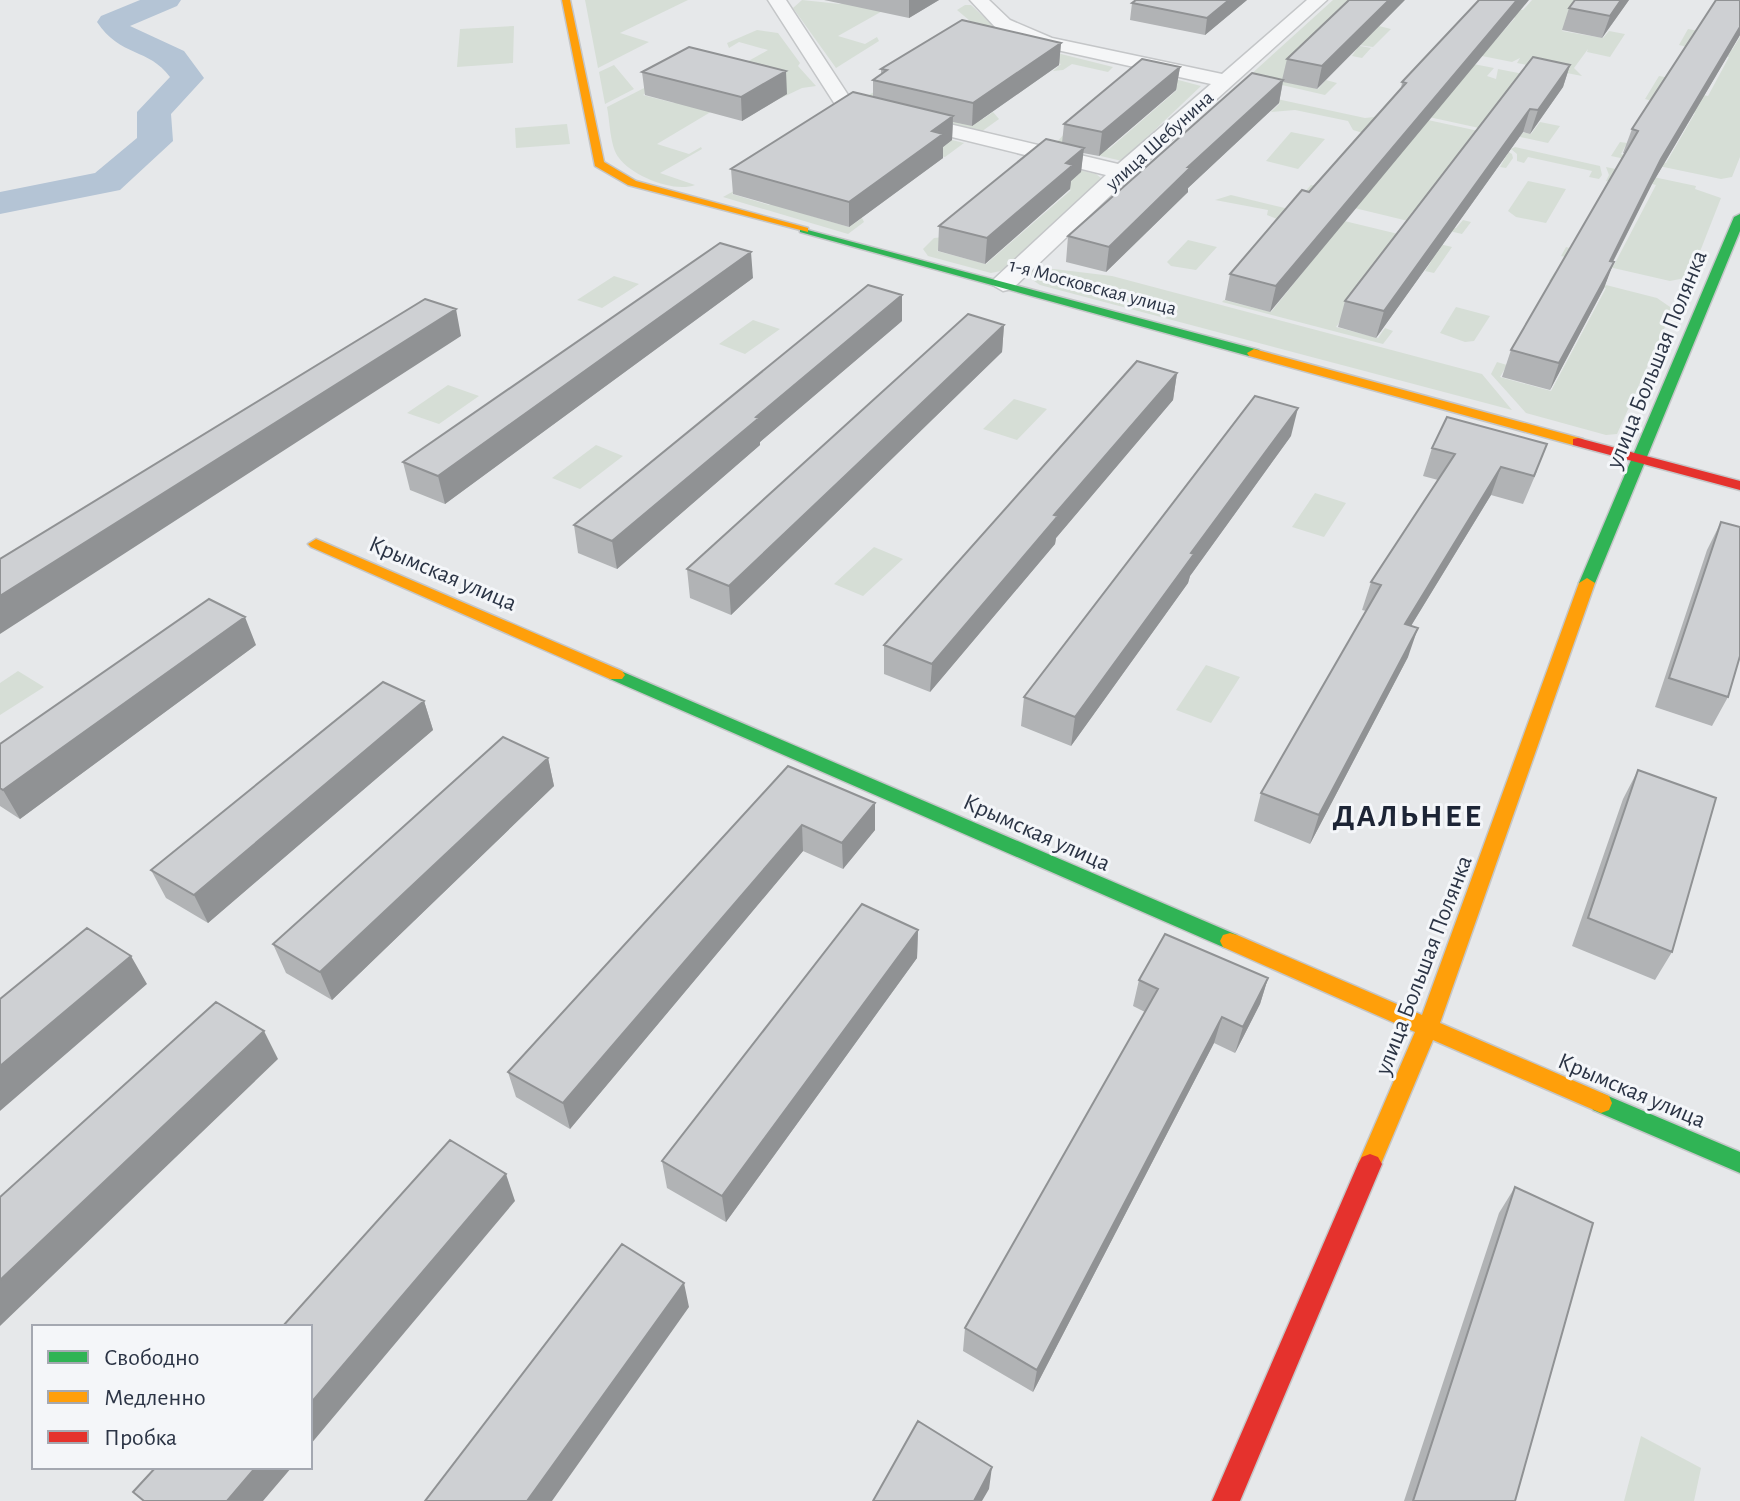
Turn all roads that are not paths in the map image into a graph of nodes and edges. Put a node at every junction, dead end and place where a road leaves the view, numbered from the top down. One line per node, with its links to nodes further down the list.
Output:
1 (566, 0): 8 (street, 1-я Московская улица)
2 (777, 0): 6 (street)
3 (979, 0): 5 (street)
4 (1318, 0): 5 (street, улица Шебунина)
5 (1225, 81): 6 (street, улица Шебунина)
6 (1122, 172): 8 (street, улица Шебунина)
7 (1740, 217): 9 (street, улица Большая Полянка)
8 (1003, 284): 9 (street, 1-я Московская улица)
9 (1641, 459): 10 (street, 1-я Московская улица); 12 (street, улица Большая Полянка)
10 (1740, 486)
11 (316, 544): 12 (street, Крымская улица)
12 (1428, 1027): 13 (street, Крымская улица); 14 (street, улица Большая Полянка)
13 (1740, 1163)
14 (1226, 1501)

